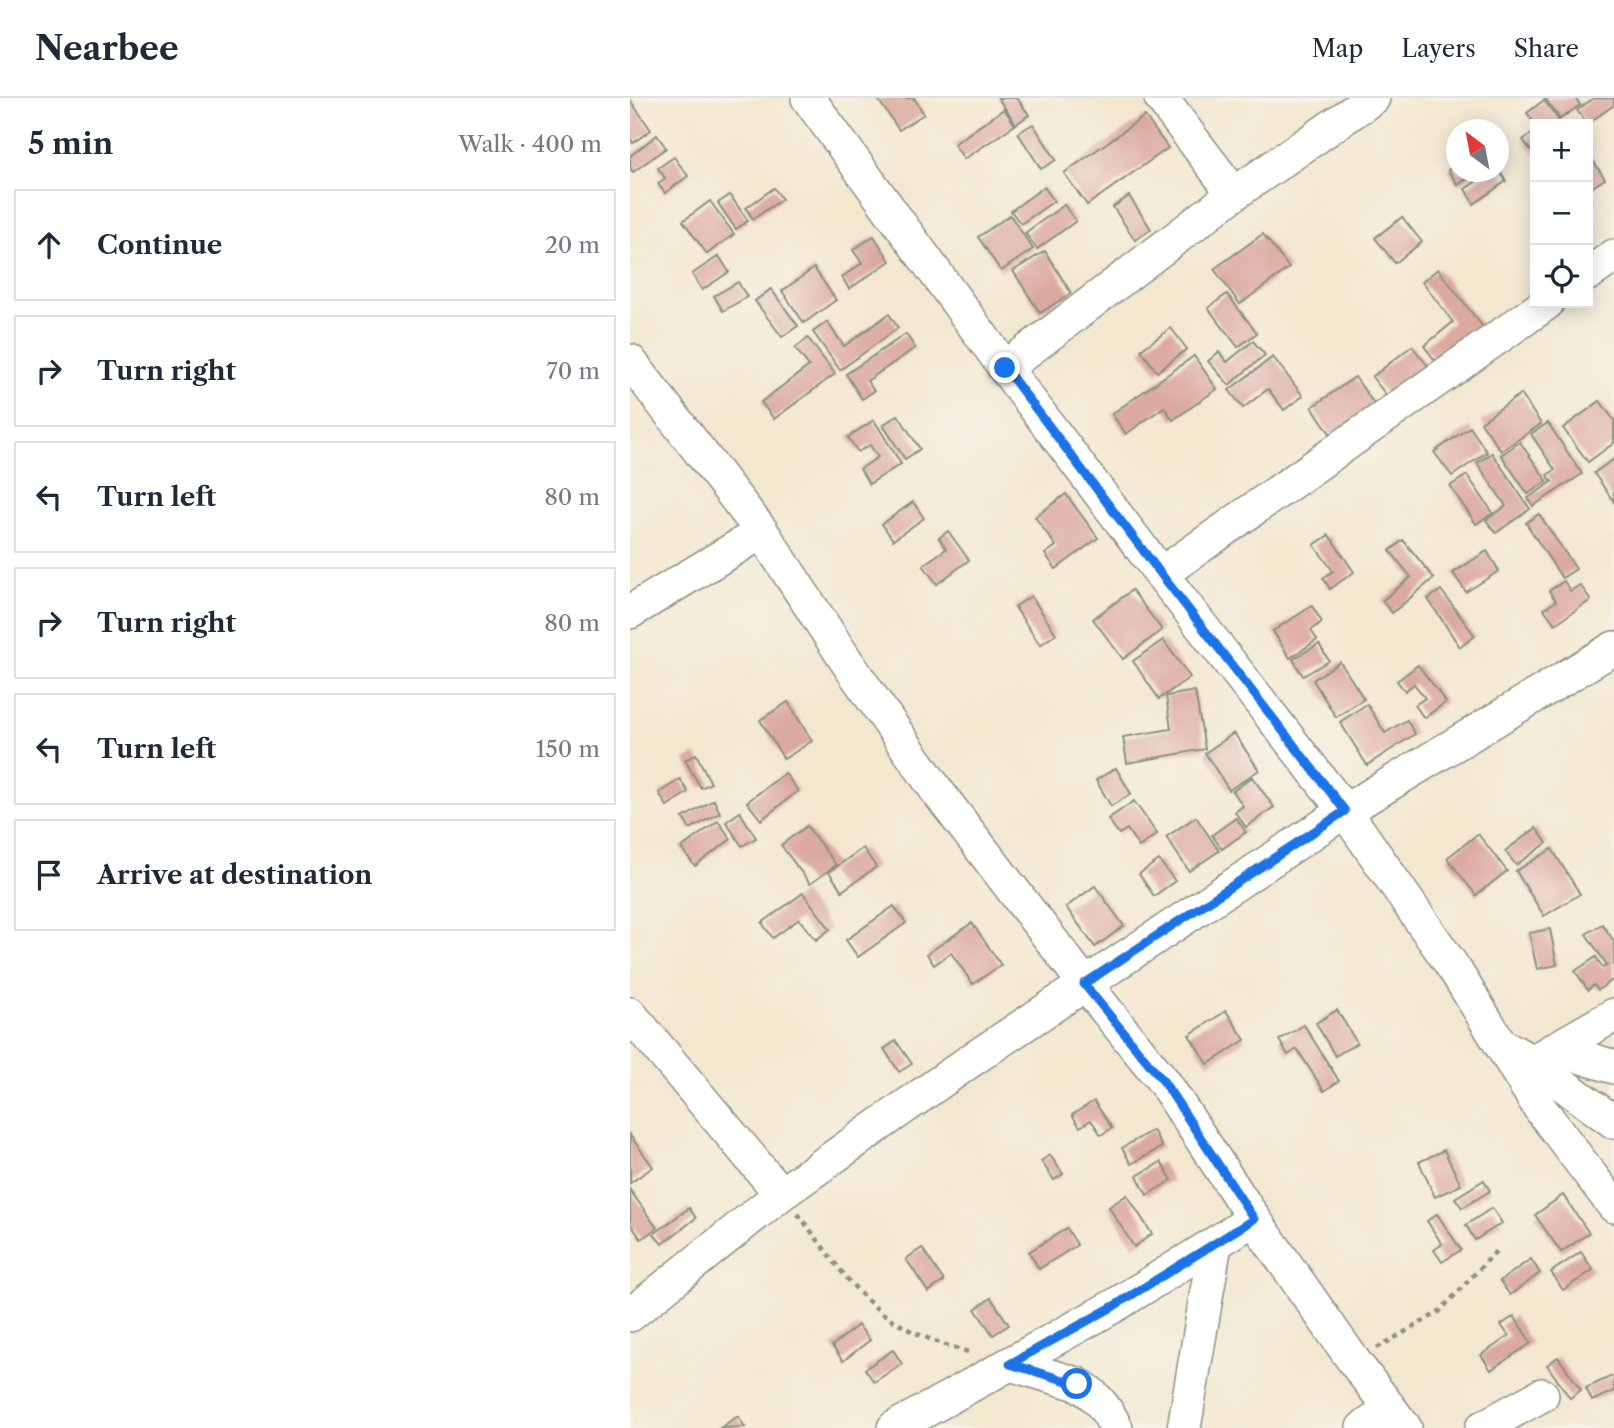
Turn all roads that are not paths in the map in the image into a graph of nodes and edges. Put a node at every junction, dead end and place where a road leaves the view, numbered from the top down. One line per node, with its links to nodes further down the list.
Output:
1 (808, 98): 9 (street)
2 (1161, 98): 4 (street)
3 (1373, 98): 4 (street)
4 (1234, 194): 9 (street)
5 (1614, 256): 6 (street)
6 (1593, 271)
7 (1541, 308): 11 (street)
8 (630, 361): 10 (street)
9 (1005, 368): 11 (street)
10 (762, 532): 12 (street); 15 (street)
11 (1161, 574): 14 (street)
12 (630, 612)
13 (1614, 648): 14 (street)
14 (1345, 811): 15 (street); 18 (street)
15 (1084, 984): 22 (street); 24 (street)
16 (630, 1014): 22 (street)
17 (1614, 1015): 19 (street)
18 (1500, 1044): 19 (street); 23 (street)
19 (1544, 1056): 20 (street); 21 (street)
20 (1614, 1067)
21 (1614, 1122)
22 (781, 1194): 26 (street)
23 (1614, 1206)
24 (1254, 1219): 25 (street); 29 (street)
25 (1215, 1244): 27 (street); 32 (street)
26 (630, 1315)
27 (1010, 1364): 30 (street); 31 (street)
28 (1542, 1395): 33 (street)
29 (1386, 1422)
30 (894, 1428)
31 (1116, 1428)
32 (1184, 1428)
33 (1482, 1428)

